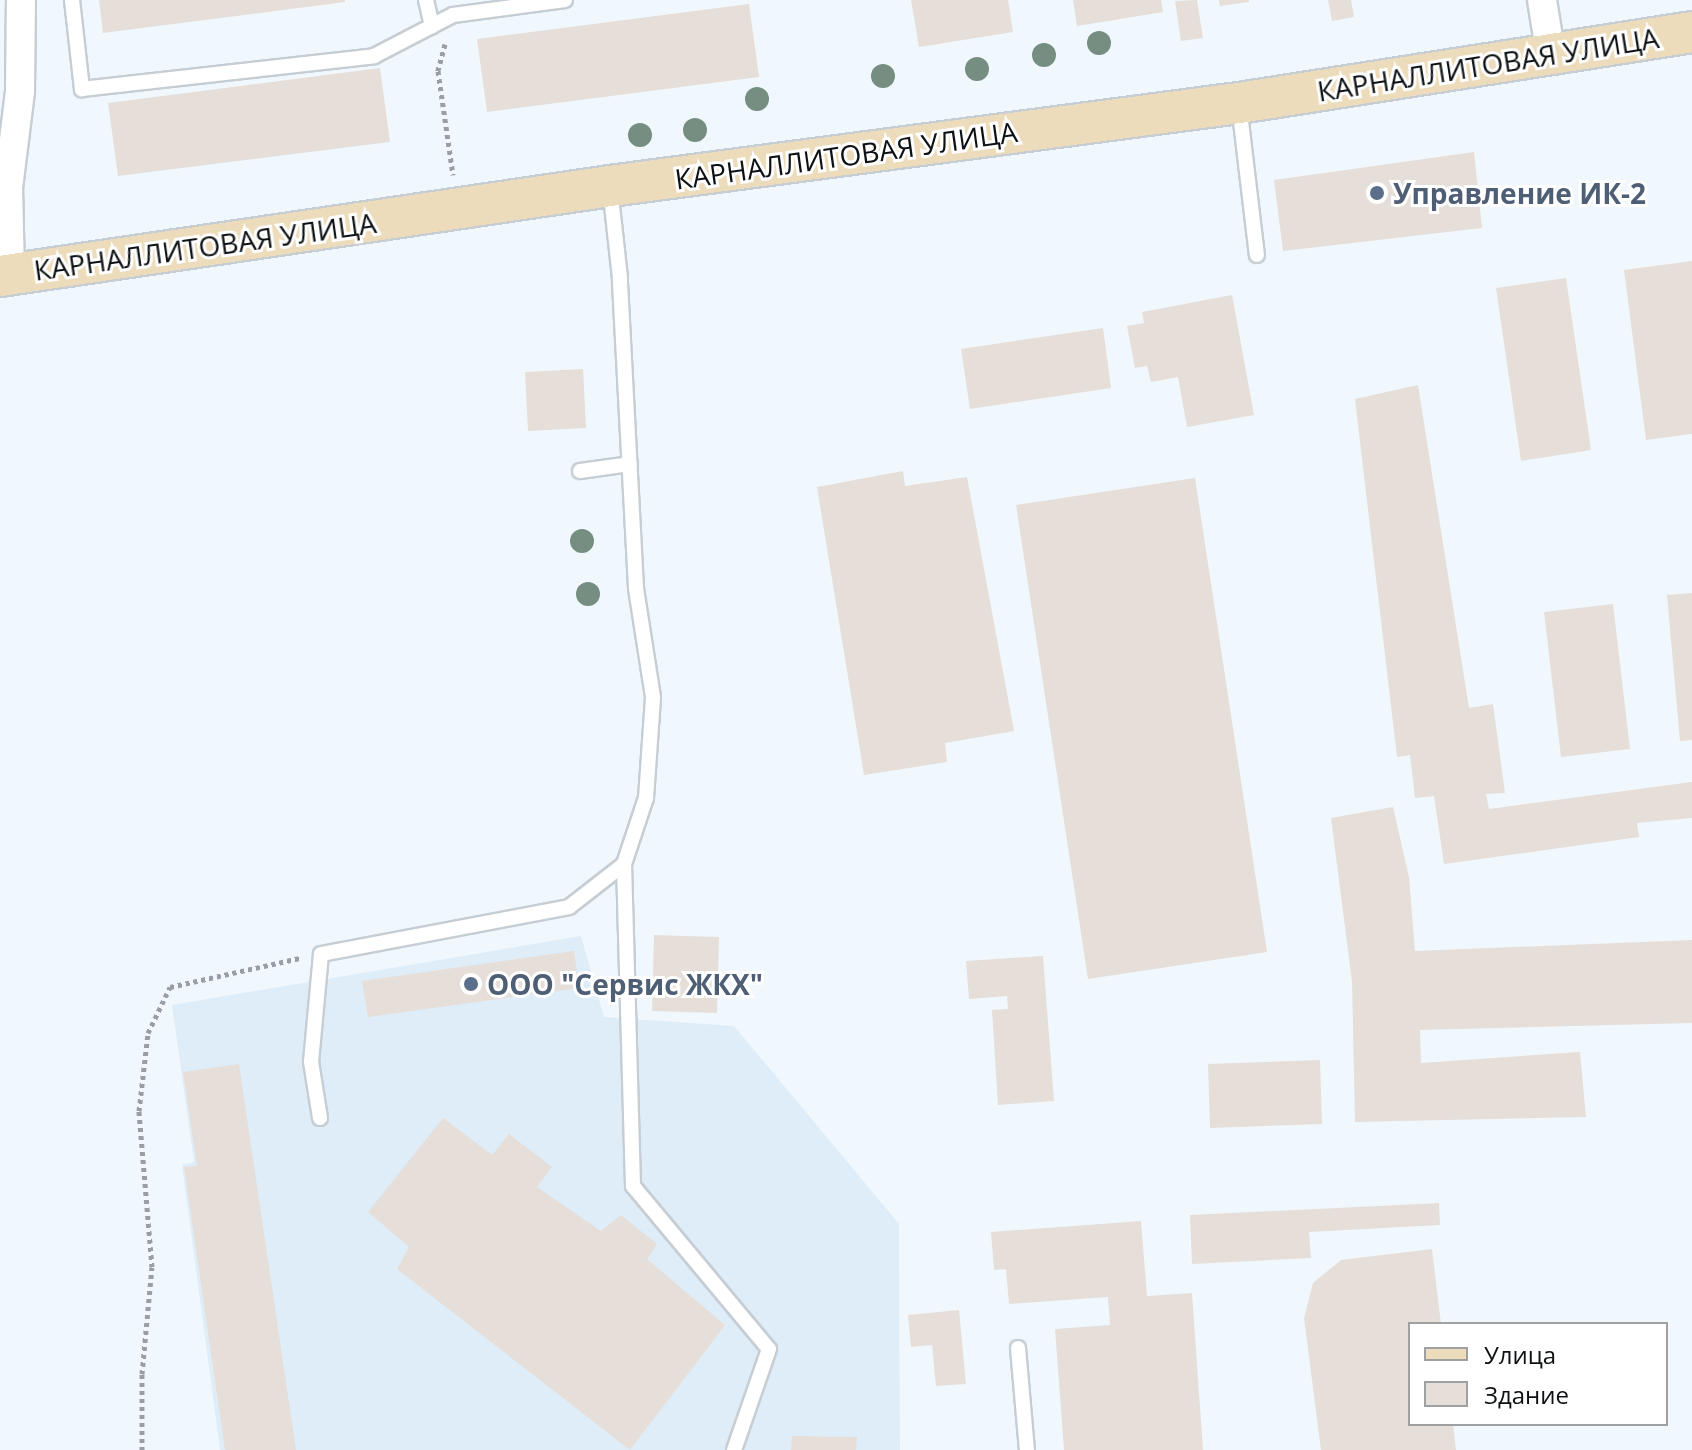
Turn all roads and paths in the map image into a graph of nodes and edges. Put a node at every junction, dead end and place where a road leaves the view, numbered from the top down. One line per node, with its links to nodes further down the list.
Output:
1 (21, 0): 14 (street)
2 (72, 0): 7 (lane)
3 (426, 0): 7 (lane)
4 (565, 0): 6 (lane)
5 (1542, 0): 9 (street)
6 (453, 15): 7 (lane); 12 (path)
7 (432, 26)
8 (1692, 32): 9 (street, КАРНАЛЛИТОВАЯ УЛИЦА)
9 (1551, 56): 10 (street, КАРНАЛЛИТОВАЯ УЛИЦА)
10 (1239, 103): 11 (street, КАРНАЛЛИТОВАЯ УЛИЦА); 13 (lane)
11 (610, 186): 12 (street, КАРНАЛЛИТОВАЯ УЛИЦА); 15 (lane)
12 (458, 208): 14 (street, КАРНАЛЛИТОВАЯ УЛИЦА)
13 (1257, 255)
14 (5, 275)
15 (630, 464): 16 (lane); 17 (lane)
16 (580, 471)
17 (624, 864): 18 (lane); 22 (lane)
18 (321, 954): 19 (lane); 21 (path)
19 (320, 1118)
20 (1018, 1348): 23 (lane)
21 (142, 1450)
22 (734, 1450)
23 (1027, 1450)

